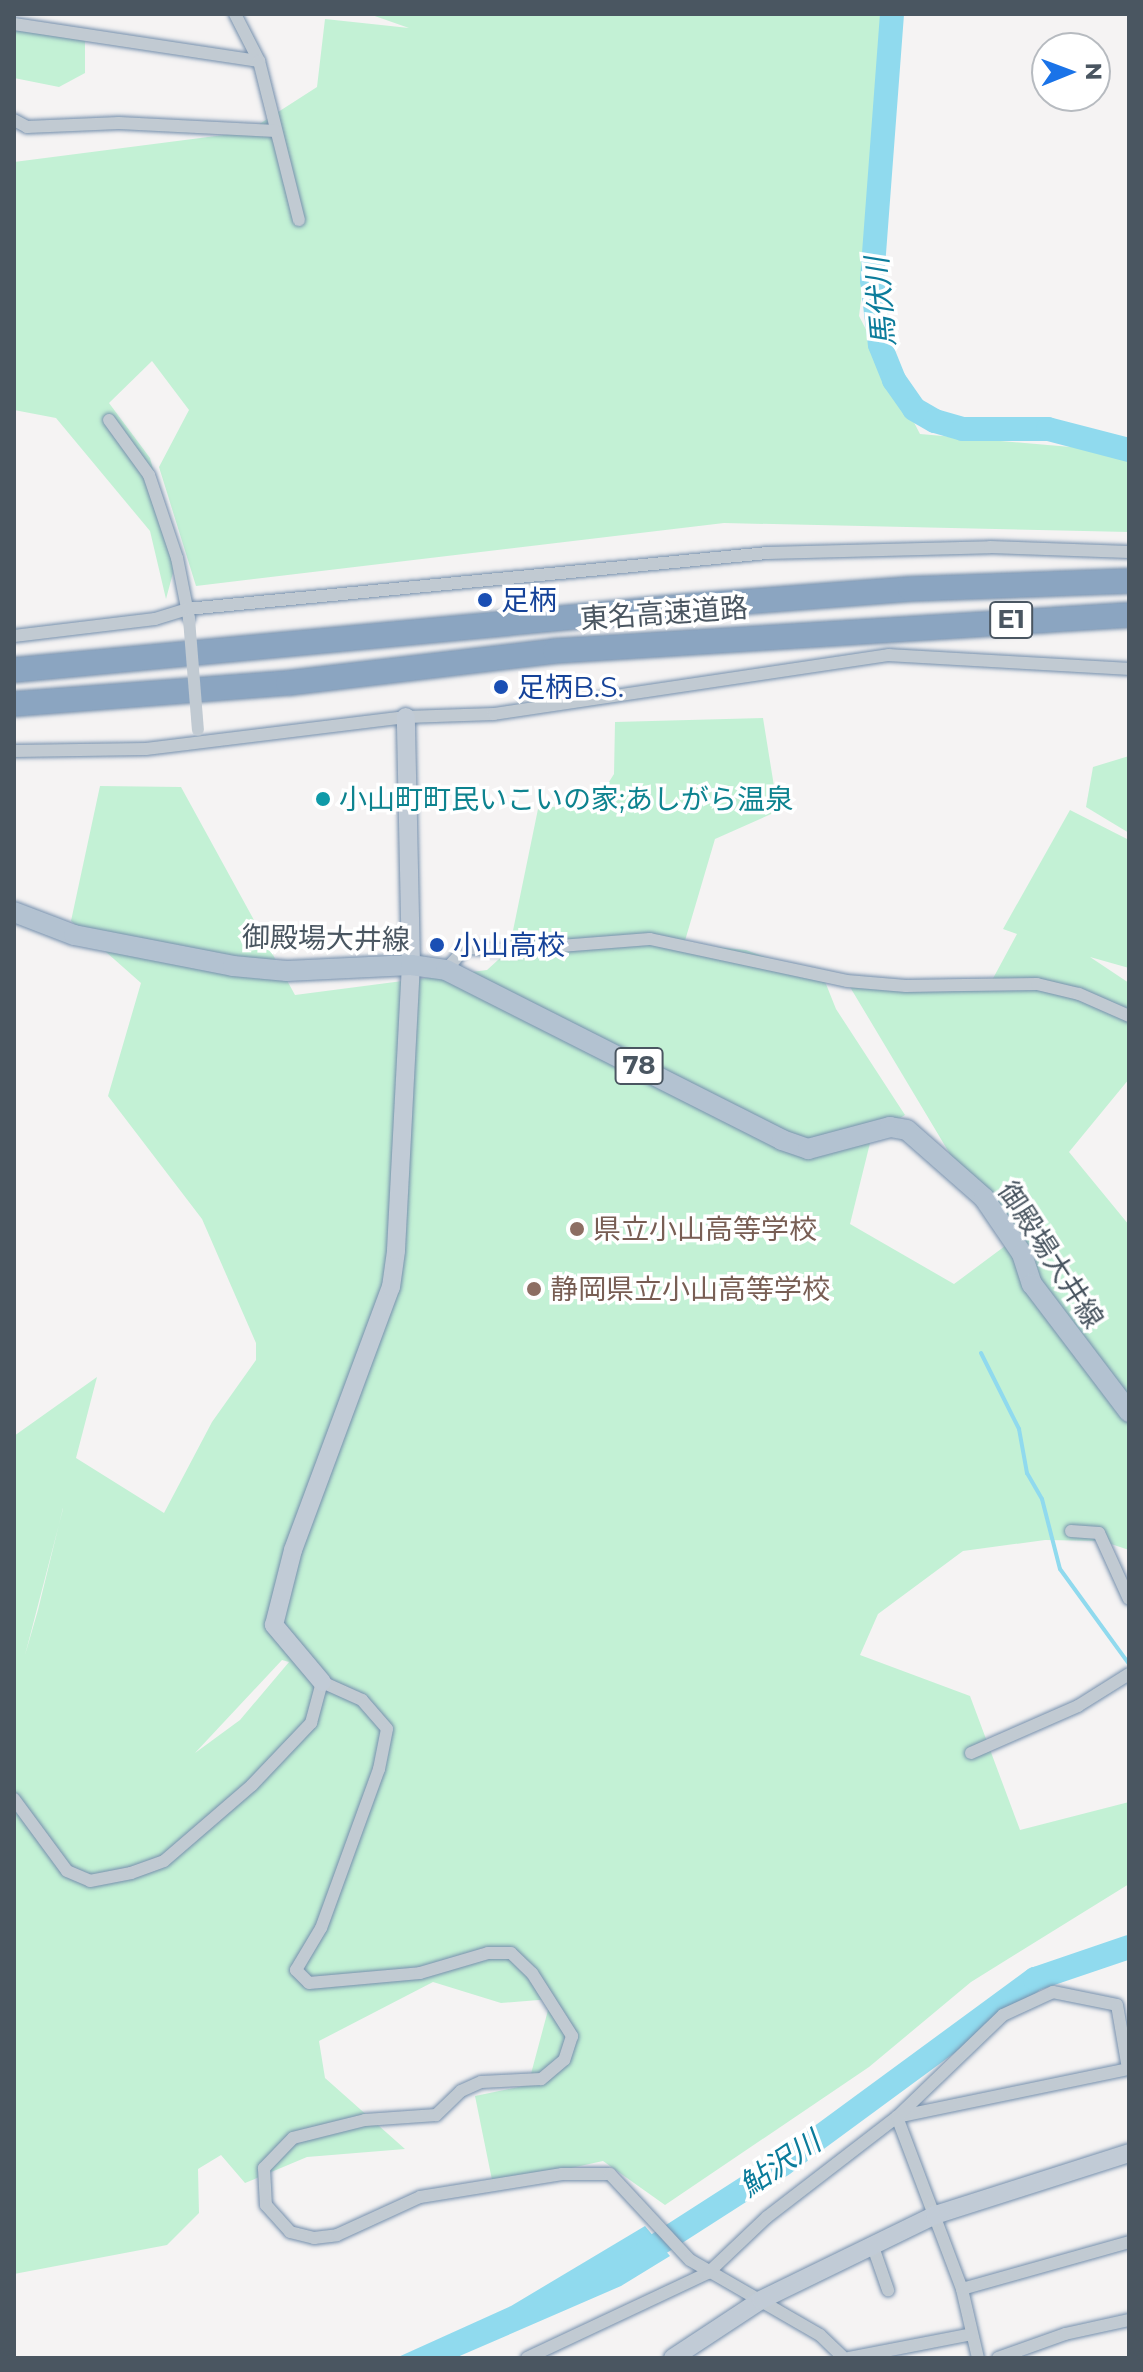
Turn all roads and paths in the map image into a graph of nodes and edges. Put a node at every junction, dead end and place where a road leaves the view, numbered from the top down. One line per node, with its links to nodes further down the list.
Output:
1 (235, 14): 3 (street)
2 (14, 24): 3 (street)
3 (259, 61): 5 (street)
4 (14, 120): 5 (street)
5 (276, 131): 6 (street)
6 (299, 220)
7 (109, 420): 10 (street)
8 (1129, 552): 10 (street)
9 (1129, 581): 14 (highway, 東名高速道路 / E1)
10 (188, 614): 12 (street); 17 (street, bridge)
11 (1129, 615): 15 (highway, 東名高速道路 / E1)
12 (14, 636)
13 (1129, 669): 16 (street)
14 (14, 670)
15 (14, 704)
16 (406, 717): 17 (street); 20 (street)
17 (199, 744): 18 (street)
18 (14, 751)
19 (14, 912): 20 (main road, 御殿場大井線 / 78)
20 (411, 965): 21 (main road, 御殿場大井線 / 78); 27 (street)
21 (446, 970): 22 (street); 23 (main road, 御殿場大井線 / 78)
22 (1129, 1016)
23 (1129, 1412)
24 (1071, 1531): 25 (street)
25 (1129, 1599)
26 (1129, 1674): 28 (street)
27 (322, 1682): 29 (street); 36 (street)
28 (971, 1753)
29 (14, 1799)
30 (1128, 2069): 31 (street); 31 (street)
31 (897, 2117): 33 (street); 36 (street)
32 (1129, 2153): 33 (street)
33 (935, 2215): 35 (street); 37 (street)
34 (1129, 2242): 37 (street)
35 (872, 2244): 38 (street); 39 (street)
36 (708, 2273): 39 (street); 42 (street)
37 (962, 2289): 41 (street)
38 (888, 2290)
39 (761, 2300): 43 (street); 44 (street)
40 (1129, 2320): 46 (street)
41 (972, 2334): 44 (street); 45 (street)
42 (527, 2358)
43 (673, 2358)
44 (847, 2358)
45 (978, 2358)
46 (998, 2358)

